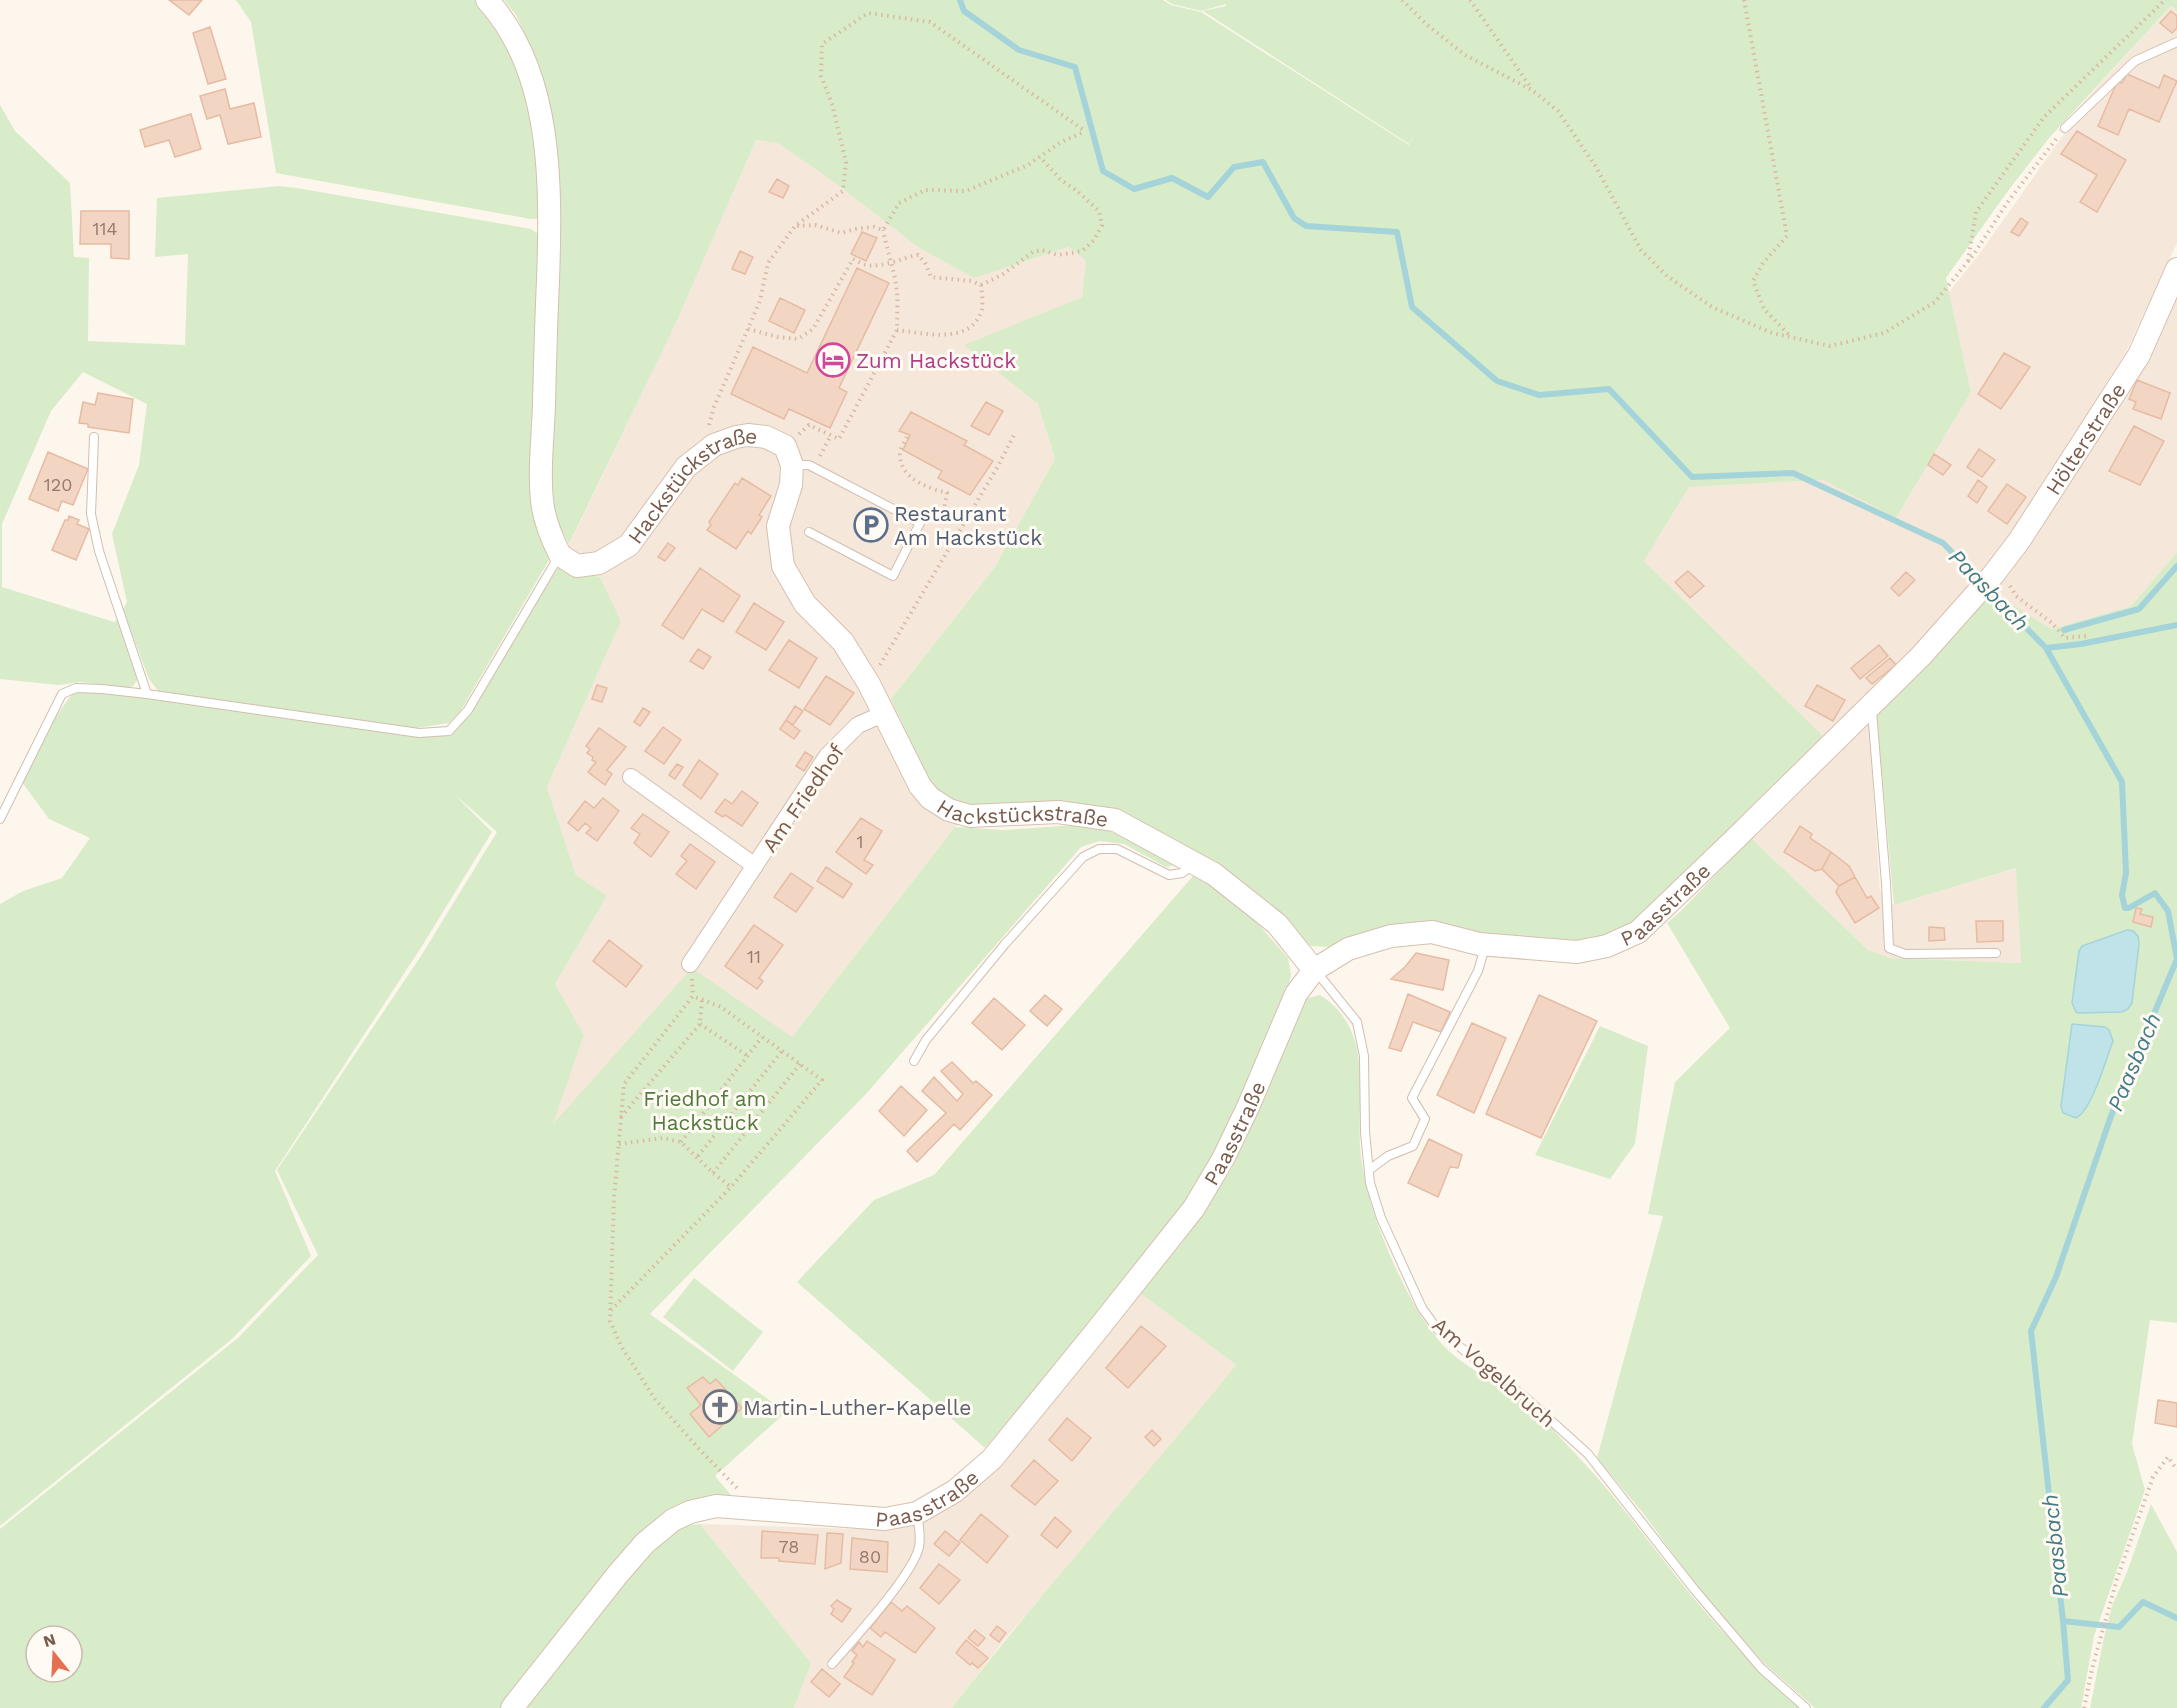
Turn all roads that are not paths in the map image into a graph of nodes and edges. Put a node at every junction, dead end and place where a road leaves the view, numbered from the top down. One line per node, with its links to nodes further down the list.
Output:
1 (488, 0): 8 (street)
2 (2177, 42): 3 (lane)
3 (2065, 128)
4 (2177, 269): 9 (street, Hölterstraße)
5 (94, 437): 10 (lane)
6 (788, 456): 7 (lane); 8 (street, Hackstückstraße); 12 (street, Hackstückstraße)
7 (809, 532)
8 (560, 555): 10 (lane)
9 (1974, 597): 11 (street, Paasstraße)
10 (147, 694): 14 (lane)
11 (1871, 704): 17 (street, Paasstraße); 18 (lane)
12 (883, 714): 15 (street, Hackstückstraße); 16 (street, Am Friedhof)
13 (631, 777): 16 (street, Am Friedhof)
14 (0, 819)
15 (1194, 864): 20 (street, Hackstückstraße); 21 (lane)
16 (755, 866): 19 (street, Am Friedhof)
17 (1485, 945): 20 (street, Paasstraße); 22 (lane)
18 (1996, 953)
19 (690, 964)
20 (1314, 970): 22 (lane, Am Vogelbruch); 23 (street, Paasstraße)
21 (914, 1061)
22 (1369, 1170): 26 (lane, Am Vogelbruch)
23 (916, 1513): 24 (lane); 25 (street, Paasstraße)
24 (832, 1664)
25 (512, 1708)
26 (1806, 1708)

